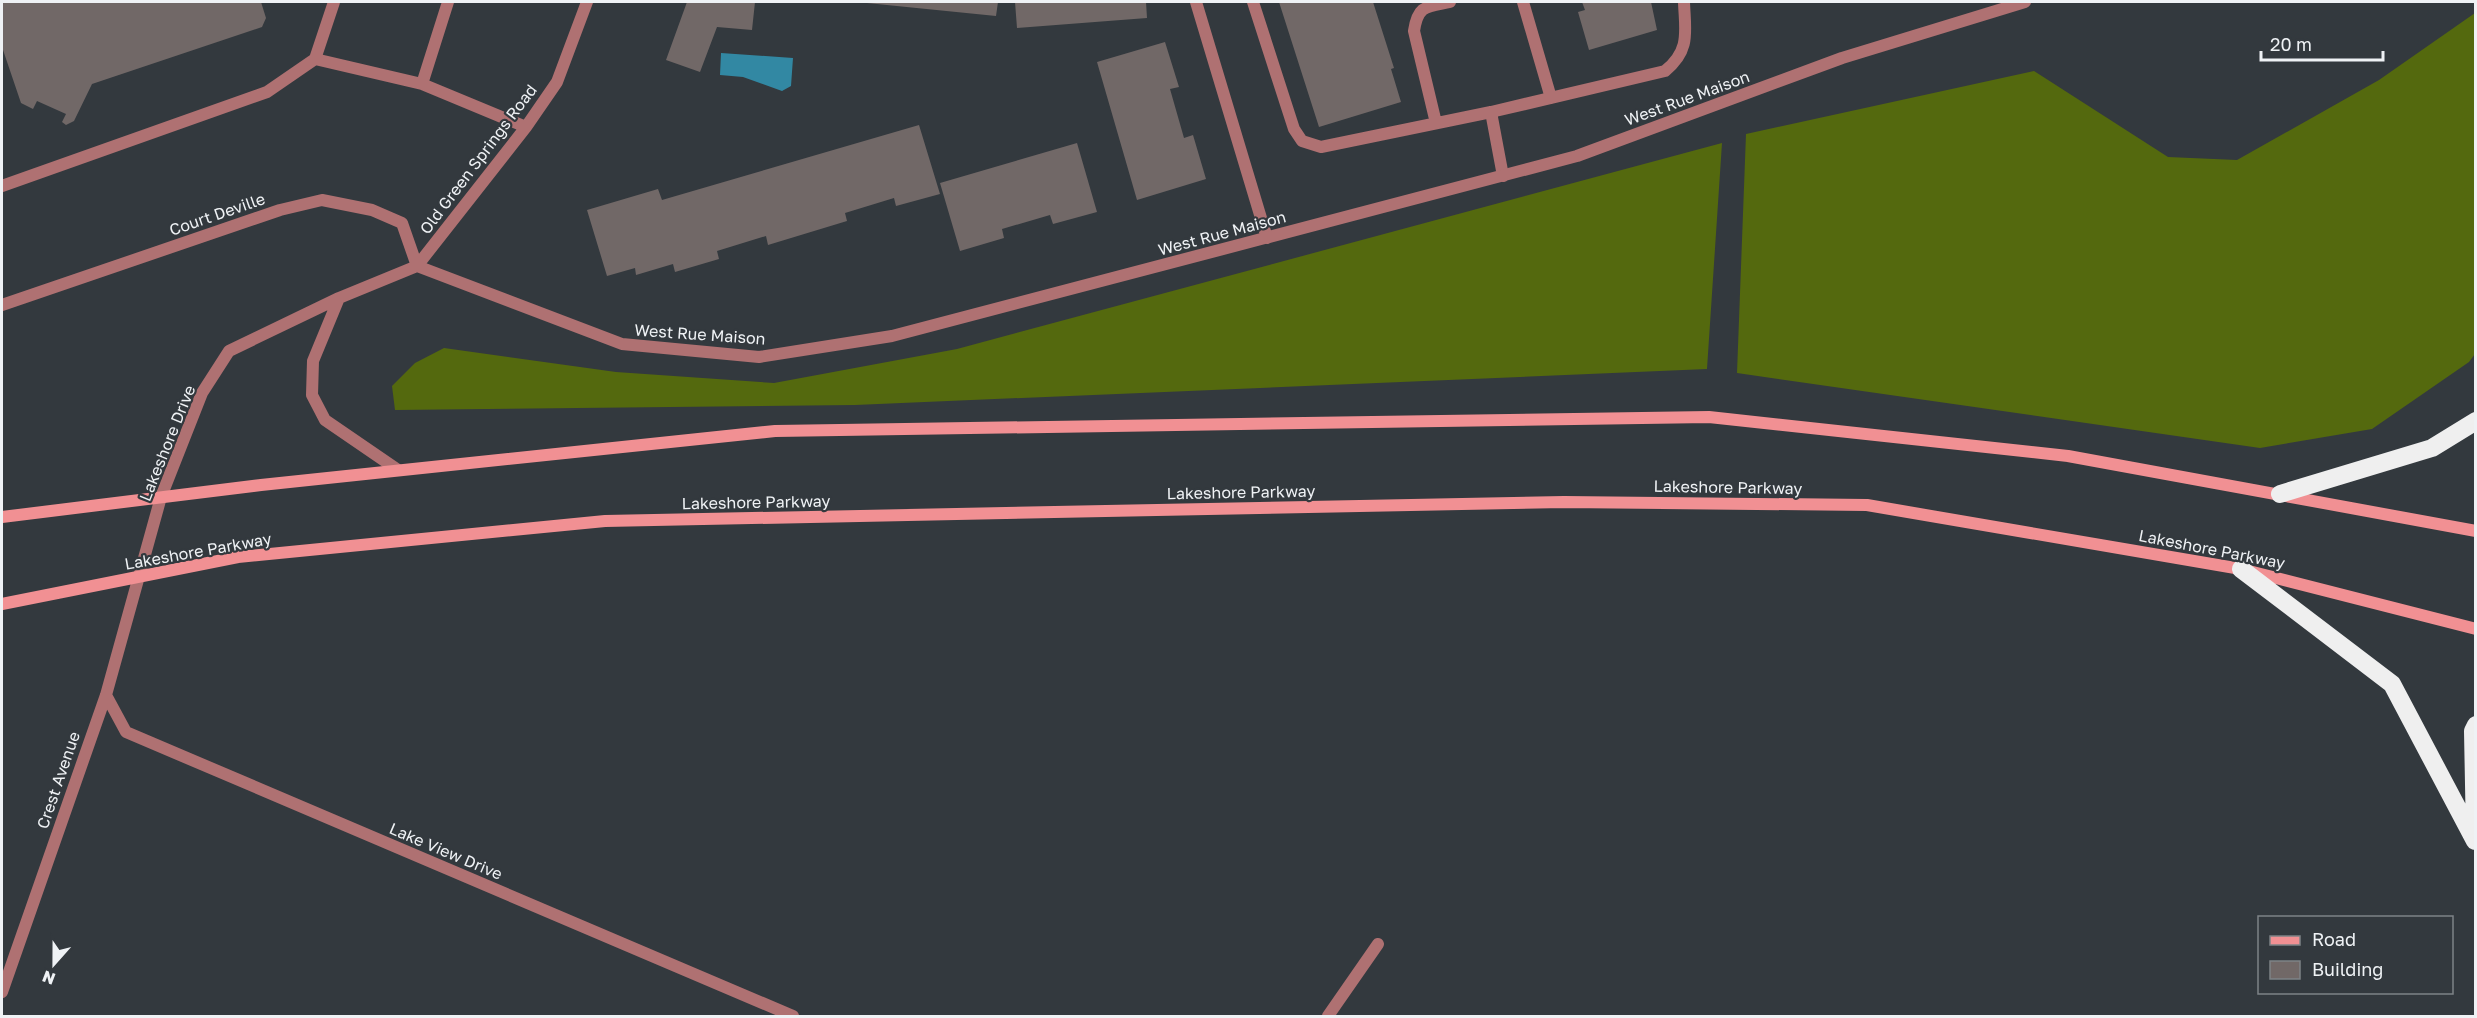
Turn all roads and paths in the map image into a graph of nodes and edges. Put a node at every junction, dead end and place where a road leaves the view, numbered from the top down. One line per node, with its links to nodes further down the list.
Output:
1 (334, 2): 10 (street)
2 (448, 2): 11 (street)
3 (587, 2): 15 (street, Old Green Springs Road)
4 (1196, 2): 18 (street)
5 (1253, 2): 14 (street)
6 (1450, 2): 14 (street)
7 (1523, 2): 12 (street)
8 (1684, 2): 12 (street)
9 (2025, 2): 16 (street, West Rue Maison)
10 (315, 59): 11 (street); 17 (street)
11 (422, 84): 15 (street)
12 (1551, 98): 13 (street)
13 (1491, 112): 14 (street); 16 (street)
14 (1437, 123)
15 (526, 127): 19 (street, Old Green Springs Road)
16 (1503, 176): 18 (street, West Rue Maison)
17 (2, 186)
18 (1267, 238): 19 (street, West Rue Maison)
19 (417, 266): 20 (street, Lakeshore Drive); 21 (street, Court Deville)
20 (339, 298): 23 (street); 25 (street, Lakeshore Drive)
21 (2, 305)
22 (2475, 421): 24 (highway)
23 (398, 470): 24 (main road); 25 (main road)
24 (2280, 494): 27 (main road)
25 (161, 496): 26 (main road); 29 (street, Lakeshore Drive)
26 (2, 517)
27 (2475, 531)
28 (2241, 569): 29 (main road, Lakeshore Parkway); 31 (main road, Lakeshore Parkway); 34 (highway)
29 (140, 577): 30 (main road, Lakeshore Parkway); 32 (street, Crest Avenue)
30 (2, 604)
31 (2475, 629)
32 (106, 695): 36 (street, Crest Avenue); 37 (street, Lake View Drive)
33 (2475, 725): 34 (highway)
34 (2475, 844)
35 (1378, 944): 38 (street)
36 (2, 992)
37 (793, 1017)
38 (1328, 1017)

